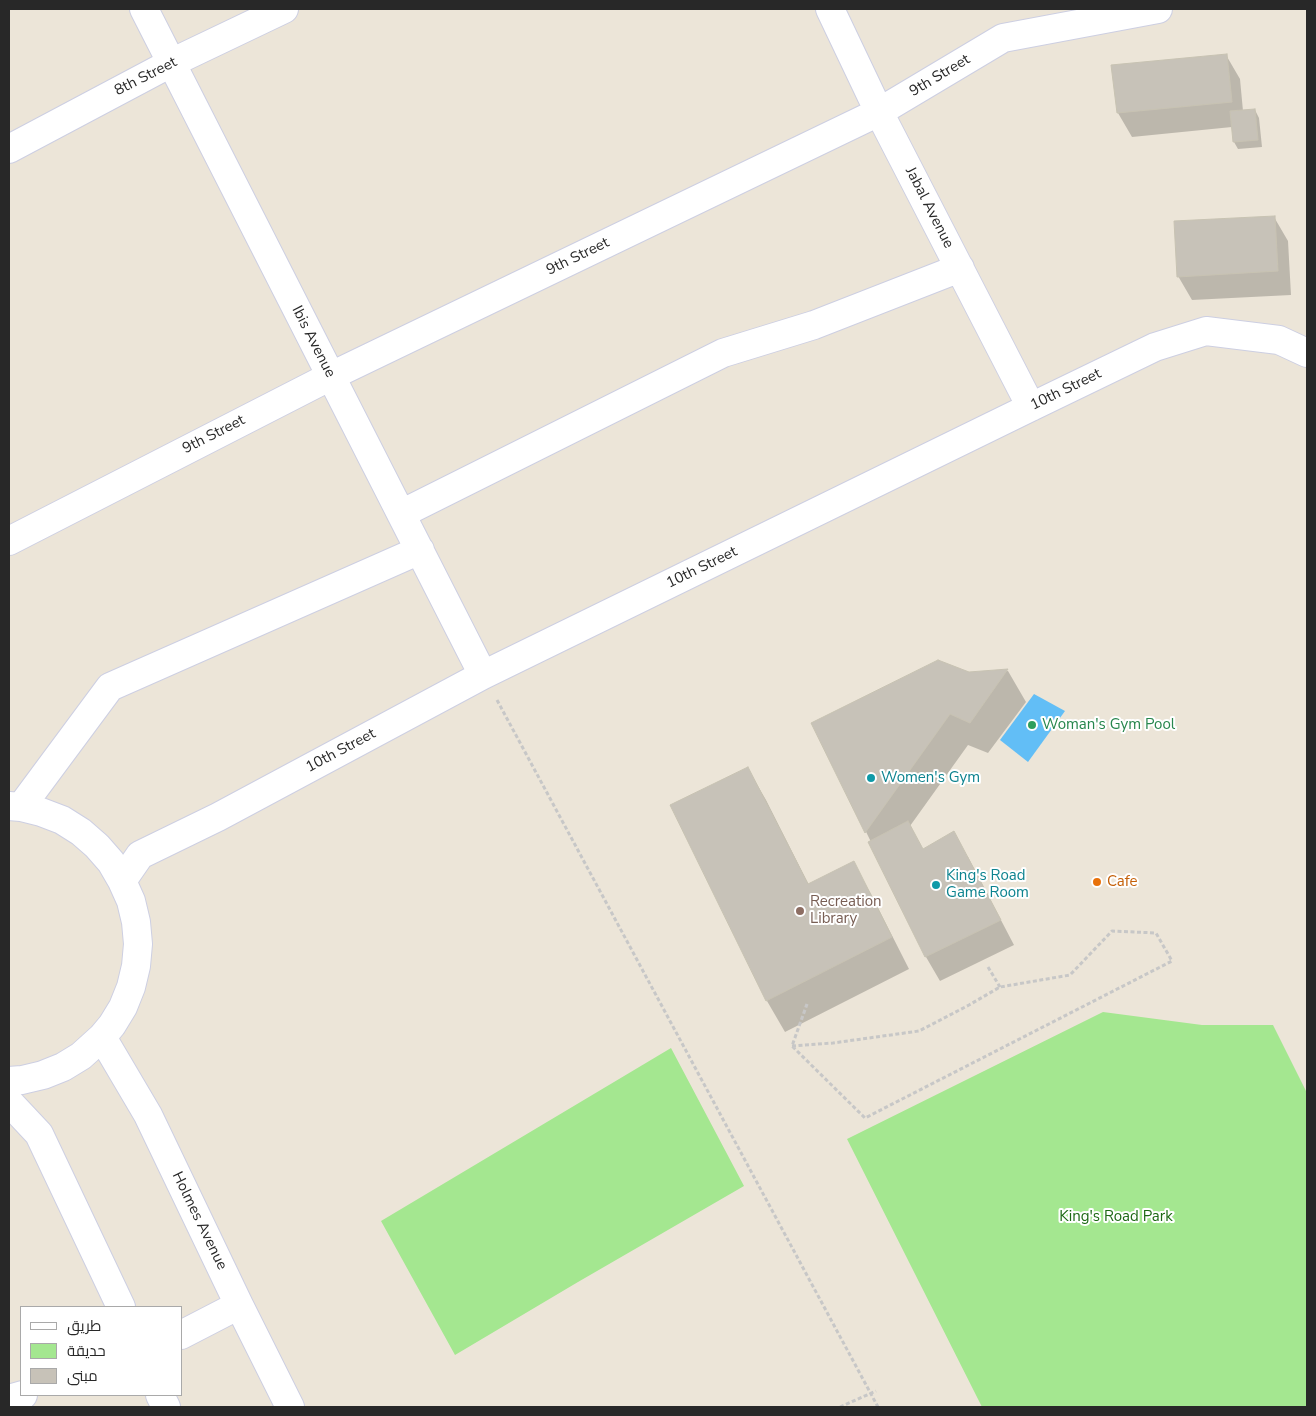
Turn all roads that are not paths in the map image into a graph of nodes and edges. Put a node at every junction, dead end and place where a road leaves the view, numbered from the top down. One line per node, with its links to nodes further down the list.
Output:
1 (144, 9): 5 (street, Ibis Avenue)
2 (284, 9): 5 (street, 8th Street)
3 (830, 9): 6 (street, Jabal Avenue)
4 (1158, 9): 6 (street, 9th Street)
5 (172, 63): 7 (street, 8th Street); 10 (street, Ibis Avenue)
6 (879, 112): 8 (street, Jabal Avenue); 10 (street, 9th Street)
7 (9, 149)
8 (960, 268): 11 (street, Jabal Avenue); 12 (street)
9 (1307, 352): 11 (street, 10th Street)
10 (331, 376): 12 (street, Ibis Avenue); 13 (street, 9th Street)
11 (1031, 407): 15 (street, 10th Street)
12 (401, 514): 14 (street, Ibis Avenue)
13 (9, 541)
14 (420, 550): 15 (street, Ibis Avenue); 16 (street)
15 (483, 675): 17 (street, 10th Street)
16 (15, 806): 17 (street)
17 (122, 881): 18 (street)
18 (102, 1037): 19 (street); 21 (street, Holmes Avenue)
19 (9, 1081)
20 (9, 1102): 22 (street)
21 (239, 1305): 23 (street); 24 (street, Holmes Avenue)
22 (121, 1306)
23 (182, 1334)
24 (290, 1407)

